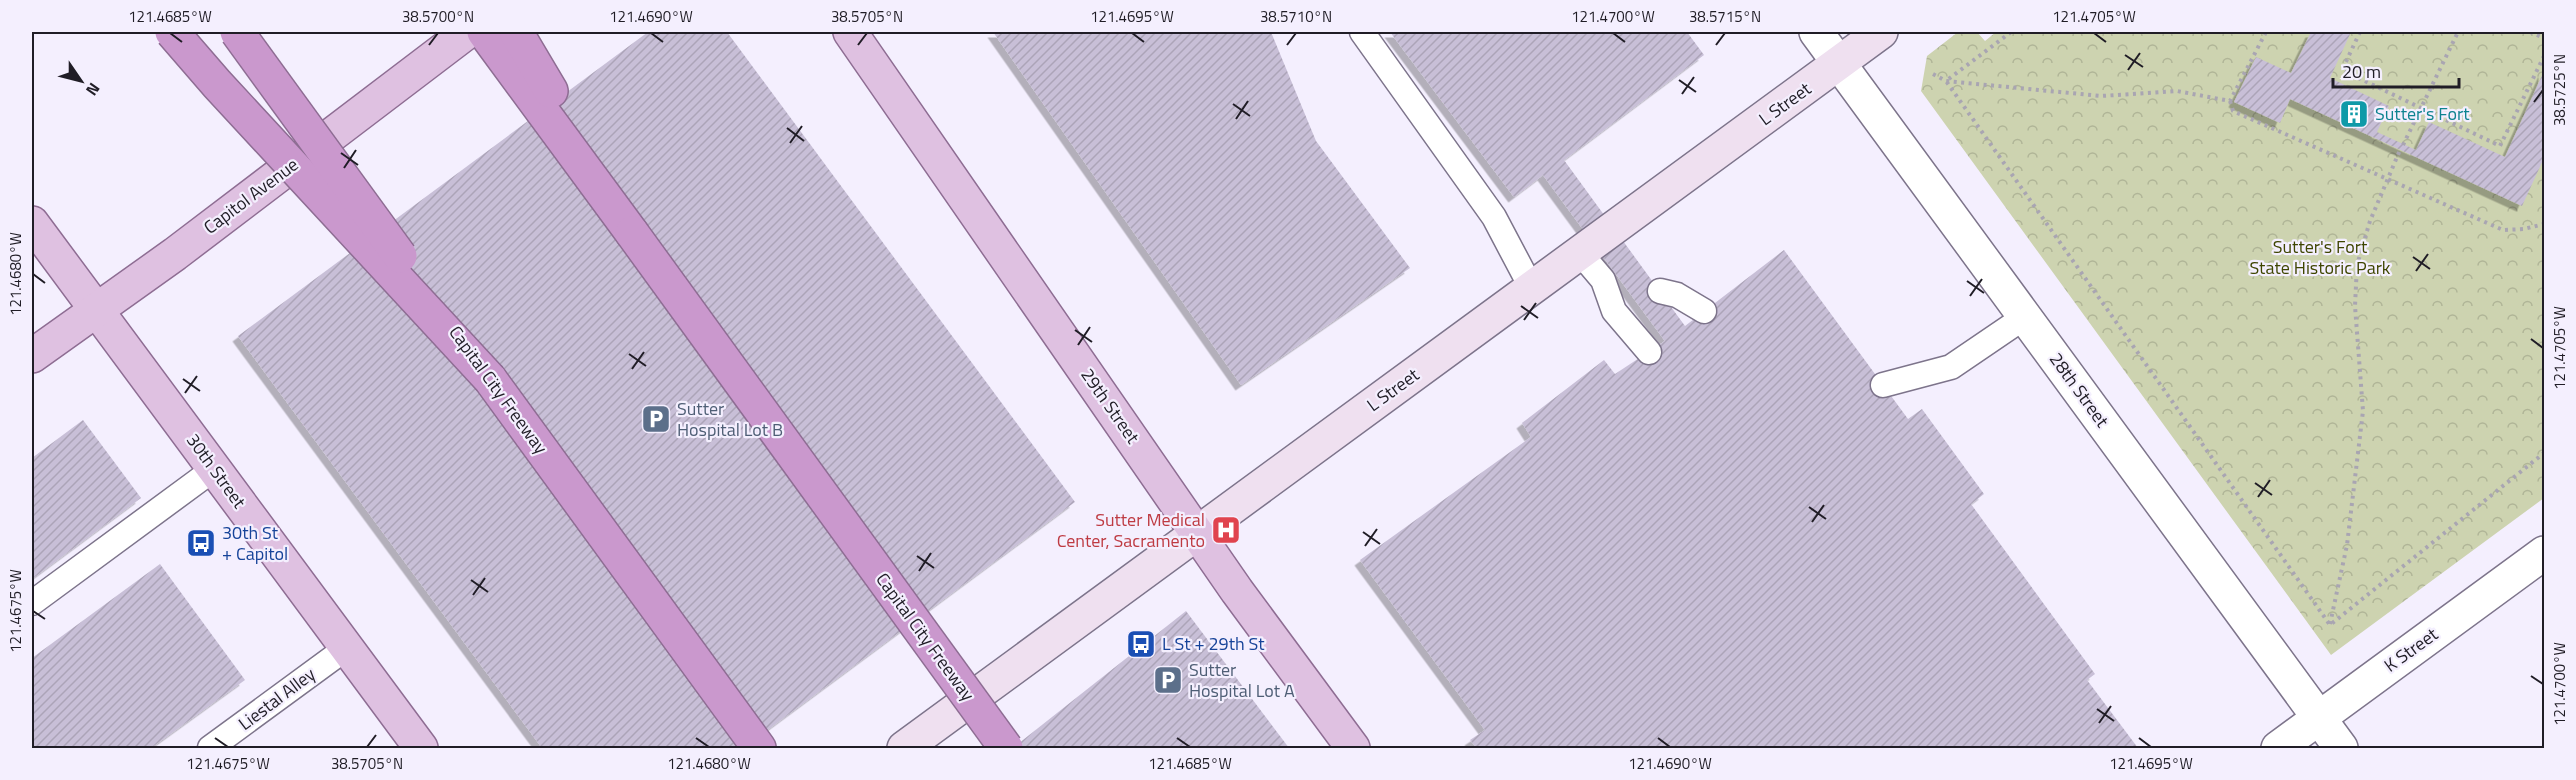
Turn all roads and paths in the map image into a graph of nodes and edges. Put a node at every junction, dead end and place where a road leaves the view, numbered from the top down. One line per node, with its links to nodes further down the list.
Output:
1 (172, 32): 36 (highway, bridge)
2 (237, 32): 36 (highway, Capital City Freeway, bridge)
3 (467, 32): 31 (main road, Capitol Avenue)
4 (484, 32): 27 (highway, Capital City Freeway)
5 (516, 32): 27 (highway)
6 (850, 32): 40 (main road, 29th Street)
7 (1362, 32): 29 (lane)
8 (1816, 32): 17 (street, 28th Street)
9 (1881, 32): 17 (main road, L Street)
10 (2011, 32): 19 (path)
11 (2266, 32): 20 (path)
12 (2360, 32): 21 (path)
13 (2458, 32): 21 (path)
14 (2530, 32): 15 (path)
15 (2544, 38)
16 (2544, 56): 21 (path)
17 (1840, 63): 28 (main road, L Street); 33 (street, 28th Street)
18 (1933, 74): 19 (path)
19 (1946, 81): 20 (path); 43 (path)
20 (2230, 101): 24 (path)
21 (2421, 106): 22 (path)
22 (2403, 145)
23 (2400, 150): 24 (path)
24 (2388, 179): 26 (path); 43 (path)
25 (32, 222): 31 (main road, 30th Street)
26 (2544, 224)
27 (632, 233): 50 (highway, Capital City Freeway, bridge)
28 (1581, 254): 29 (main road, L Street); 34 (lane)
29 (1532, 289): 40 (main road, L Street)
30 (1660, 291): 32 (lane)
31 (96, 309): 35 (main road, Capitol Avenue); 39 (main road, 30th Street)
32 (1704, 311)
33 (2026, 316): 37 (lane); 45 (street, 28th Street)
34 (1649, 352)
35 (32, 356)
36 (490, 380): 48 (highway, Capital City Freeway)
37 (1883, 385)
38 (2544, 453): 43 (path)
39 (214, 469): 42 (lane); 44 (main road, 30th Street)
40 (1198, 533): 49 (main road, L Street); 51 (main road, 29th Street)
41 (2544, 553): 45 (street, K Street)
42 (32, 603)
43 (2330, 625)
44 (345, 649): 46 (lane, Liestal Alley); 47 (main road, 30th Street)
45 (2319, 720): 52 (street, K Street); 53 (street, 28th Street)
46 (210, 748)
47 (421, 748)
48 (759, 748)
49 (904, 748)
50 (1006, 748)
51 (1353, 748)
52 (2278, 748)
53 (2341, 748)

